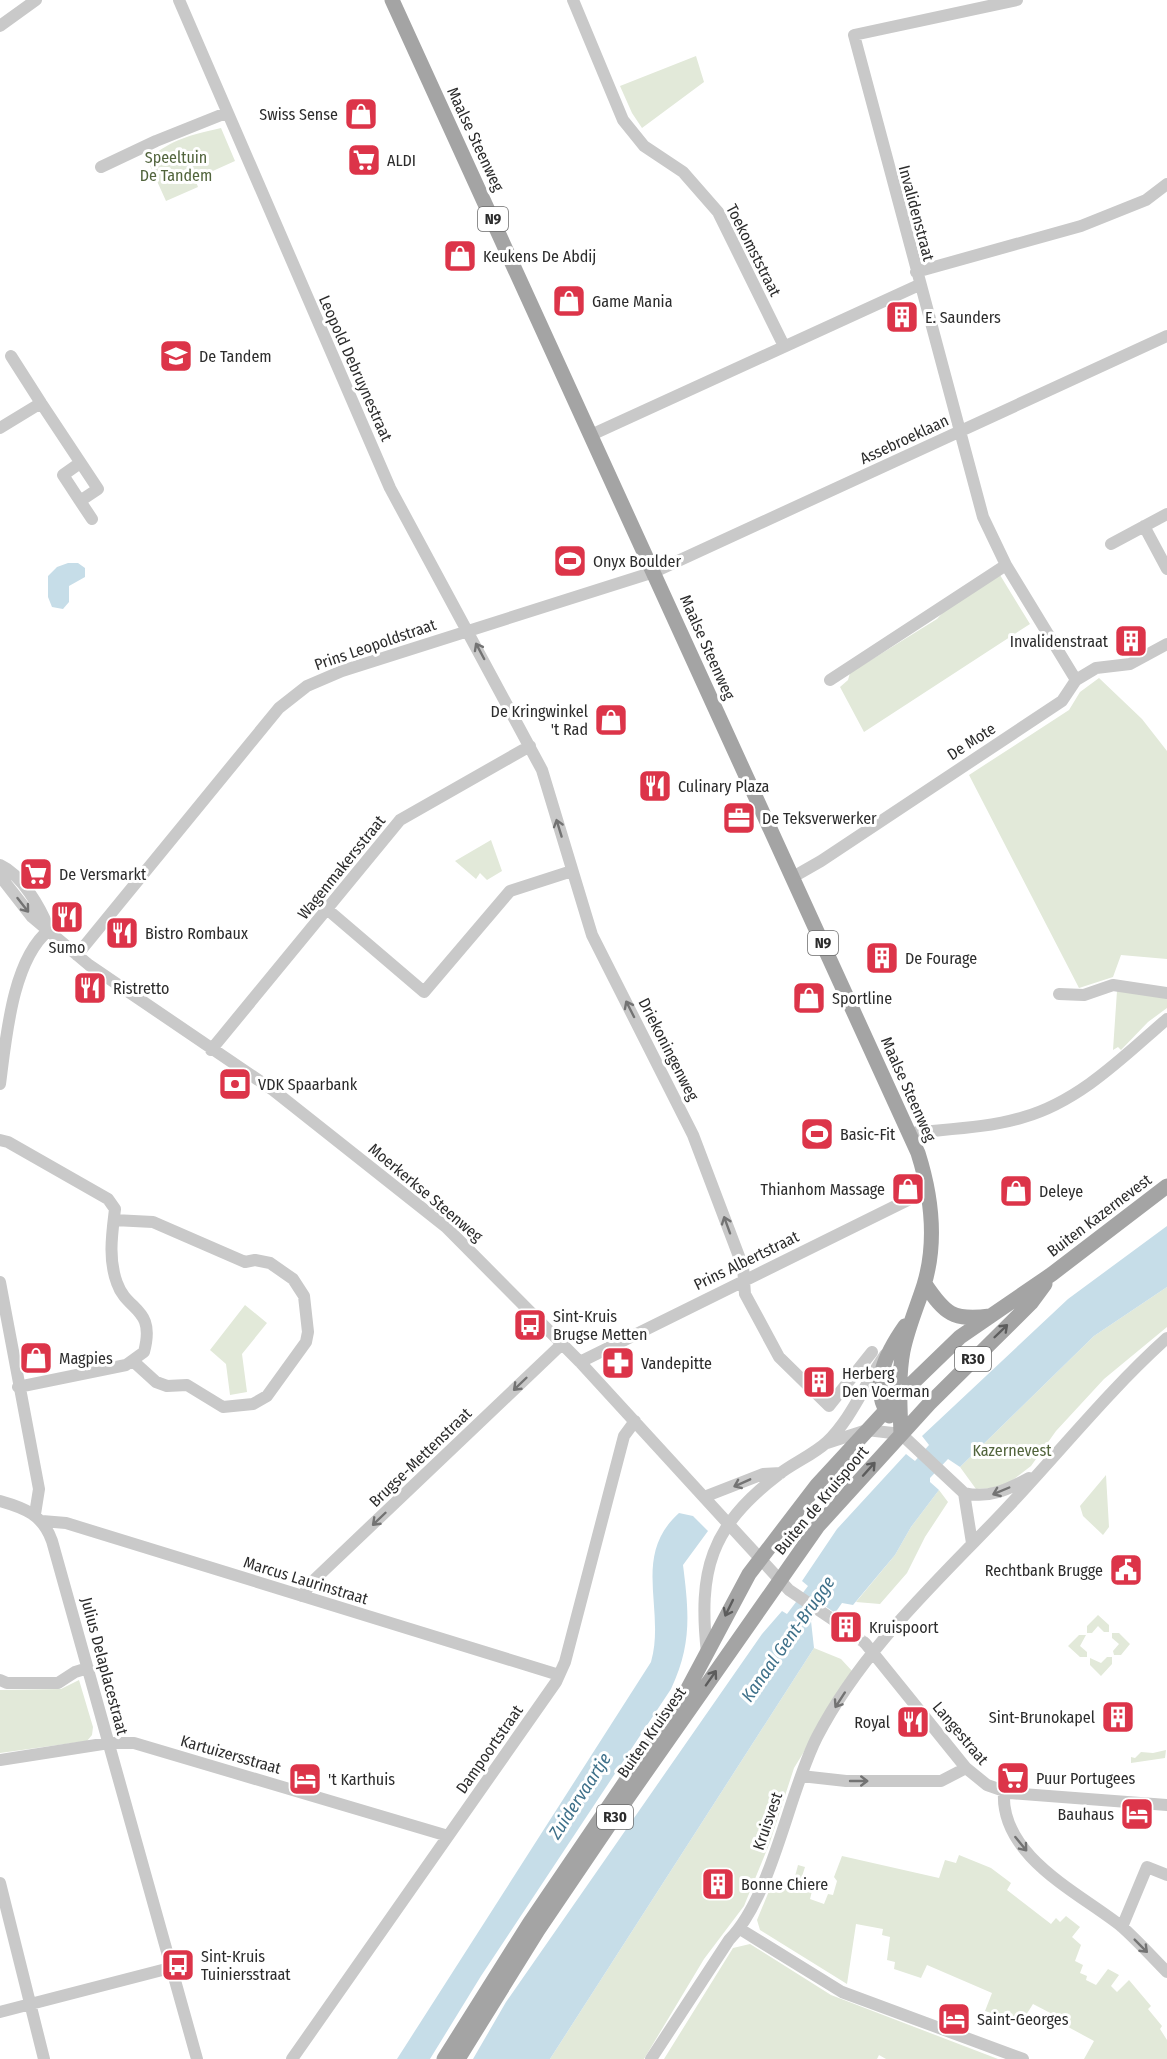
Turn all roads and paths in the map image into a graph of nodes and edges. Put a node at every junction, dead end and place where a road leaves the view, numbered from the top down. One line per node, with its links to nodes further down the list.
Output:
1 (36, 0): 6 (street)
2 (179, 0): 7 (street, Leopold Debruynestraat)
3 (392, 0): 18 (main road, Maalse Steenweg / N9)
4 (573, 0): 13 (street, Toekomststraat)
5 (1017, 0): 10 (street, Invalidenstraat)
6 (0, 26)
7 (226, 113): 8 (street); 28 (street, Leopold Debruynestraat)
8 (101, 167)
9 (1167, 184): 10 (street)
10 (916, 272): 11 (street, Invalidenstraat)
11 (919, 285): 13 (street); 17 (street, Invalidenstraat)
12 (1167, 336): 17 (street, Assebroeklaan)
13 (784, 346): 18 (street)
14 (11, 356): 15 (street)
15 (41, 403): 16 (street); 19 (street)
16 (0, 428)
17 (958, 432): 25 (street, Invalidenstraat); 27 (street, Assebroeklaan)
18 (591, 435): 27 (main road, Maalse Steenweg / N9)
19 (80, 463): 20 (street); 20 (street)
20 (80, 501): 22 (street)
21 (1167, 514): 23 (street)
22 (92, 519)
23 (1144, 526): 24 (street); 26 (street)
24 (1111, 544)
25 (1006, 565): 30 (street); 31 (street, Invalidenstraat)
26 (1167, 569)
27 (654, 572): 28 (street, Prins Leopoldstraat); 36 (main road, Maalse Steenweg / N9)
28 (469, 630): 32 (street, Driekoningenweg, one-way to 28); 39 (street, Prins Leopoldstraat)
29 (1167, 644): 31 (street, De Mote)
30 (830, 680)
31 (1076, 680): 36 (street, De Mote)
32 (530, 746): 34 (street, Driekoningenweg, one-way to 32); 37 (street, Wagenmakersstraat)
33 (0, 865): 38 (street, Moerkerkse Steenweg)
34 (572, 871): 37 (street); 51 (street, Driekoningenweg, one-way to 34)
35 (0, 876): 38 (street, Moerkerkse Steenweg, one-way to 38)
36 (793, 877): 45 (main road, Maalse Steenweg / N9)
37 (327, 910): 43 (street, Wagenmakersstraat)
38 (49, 930): 39 (street, Moerkerkse Steenweg); 44 (street)
39 (78, 955): 43 (street, Moerkerkse Steenweg)
40 (1167, 993): 41 (street)
41 (1059, 994)
42 (1167, 1019): 45 (street)
43 (211, 1050): 57 (street, Moerkerkse Steenweg)
44 (0, 1084)
45 (911, 1133): 48 (main road, Maalse Steenweg / N9)
46 (0, 1140): 49 (street)
47 (1167, 1186): 50 (main road, Buiten Kazernevest / R30)
48 (928, 1190): 51 (street, Prins Albertstraat); 53 (main road, Maalse Steenweg / N9)
49 (114, 1220): 60 (street); 60 (street)
50 (1052, 1274): 54 (main road, Buiten Kazernevest / R30); 67 (main road, Buiten Kazernevest / R30, one-way to 50)
51 (744, 1280): 59 (street, Driekoningenweg); 61 (street, Prins Albertstraat)
52 (0, 1282): 62 (street, Julius Delaplacestraat)
53 (924, 1284): 54 (main road); 55 (main road, Maalse Steenweg / N9)
54 (992, 1316): 63 (main road, Buiten Kazernevest / R30)
55 (910, 1320): 58 (main road, Maalse Steenweg / N9); 63 (main road, Maalse Steenweg / N9)
56 (1167, 1338): 70 (street)
57 (562, 1344): 61 (street, Moerkerkse Steenweg); 79 (street, Brugse-Mettenstraat, one-way to 79)
58 (891, 1347): 64 (main road, Maalse Steenweg / N9); 68 (street, Maalse Steenweg)
59 (872, 1352)
60 (134, 1362): 62 (street)
61 (580, 1362): 65 (street, Moerkerkse Steenweg)
62 (18, 1387): 74 (street, Julius Delaplacestraat)
63 (900, 1395): 64 (main road, Buiten Kazernevest / R30); 67 (main road, N9)
64 (885, 1410): 66 (main road, Buiten de Kruispoort / R30); 67 (main road, N9)
65 (635, 1421): 72 (street, Moerkerkse Steenweg); 84 (street, Dampoortstraat)
66 (867, 1431): 67 (street); 68 (street, Buiten de Kruispoort); 77 (main road, Buiten de Kruispoort / R30)
67 (901, 1434): 71 (street); 78 (main road, Buiten de Kruispoort / R30, one-way to 67)
68 (826, 1443): 69 (street)
69 (781, 1473): 72 (street, one-way to 72); 75 (street)
70 (1035, 1475): 71 (street, one-way to 71); 76 (street)
71 (964, 1493): 76 (street)
72 (704, 1497): 75 (street, Moerkerkse Steenweg)
73 (0, 1501): 74 (street, Marcus Laurinstraat)
74 (39, 1517): 79 (street, Marcus Laurinstraat); 83 (street, Julius Delaplacestraat)
75 (729, 1524): 77 (street, Moerkerkse Steenweg); 82 (street)
76 (972, 1544): 81 (street)
77 (760, 1558): 78 (street, Buiten de Kruispoort); 82 (main road, Buiten Kruisvest / R30, one-way to 82)
78 (780, 1579): 80 (street); 105 (main road, Buiten Kruisvest / R30, one-way to 78)
79 (302, 1596): 84 (street, Marcus Laurinstraat)
80 (832, 1619)
81 (869, 1647): 88 (street, Langestraat); 89 (street, Kruisvest, one-way to 89)
82 (707, 1653): 104 (main road, Buiten Kruisvest / R30)
83 (88, 1668): 85 (street); 86 (street, Julius Delaplacestraat)
84 (559, 1675): 92 (street, Dampoortstraat)
85 (0, 1680)
86 (109, 1743): 87 (street, Kartuizersstraat); 92 (street, Kartuizersstraat); 97 (street, Julius Delaplacestraat)
87 (0, 1760)
88 (966, 1768): 89 (street, one-way to 88); 90 (street, Langestraat)
89 (801, 1776): 96 (street, Kruisvest)
90 (1004, 1792): 91 (street, Langestraat); 95 (street, one-way to 95)
91 (1167, 1805)
92 (448, 1836): 103 (street, Dampoortstraat)
93 (1167, 1875): 95 (street)
94 (0, 1882): 99 (street)
95 (1122, 1927): 98 (street, one-way to 98)
96 (740, 1929): 106 (street, Kruisvest); 107 (street)
97 (170, 1968): 99 (street); 102 (street, Julius Delaplacestraat)
98 (1167, 1972)
99 (30, 2004): 100 (street); 101 (street)
100 (0, 2012)
101 (44, 2059)
102 (196, 2059)
103 (292, 2059)
104 (444, 2059)
105 (458, 2059)
106 (651, 2059)
107 (1023, 2059)

